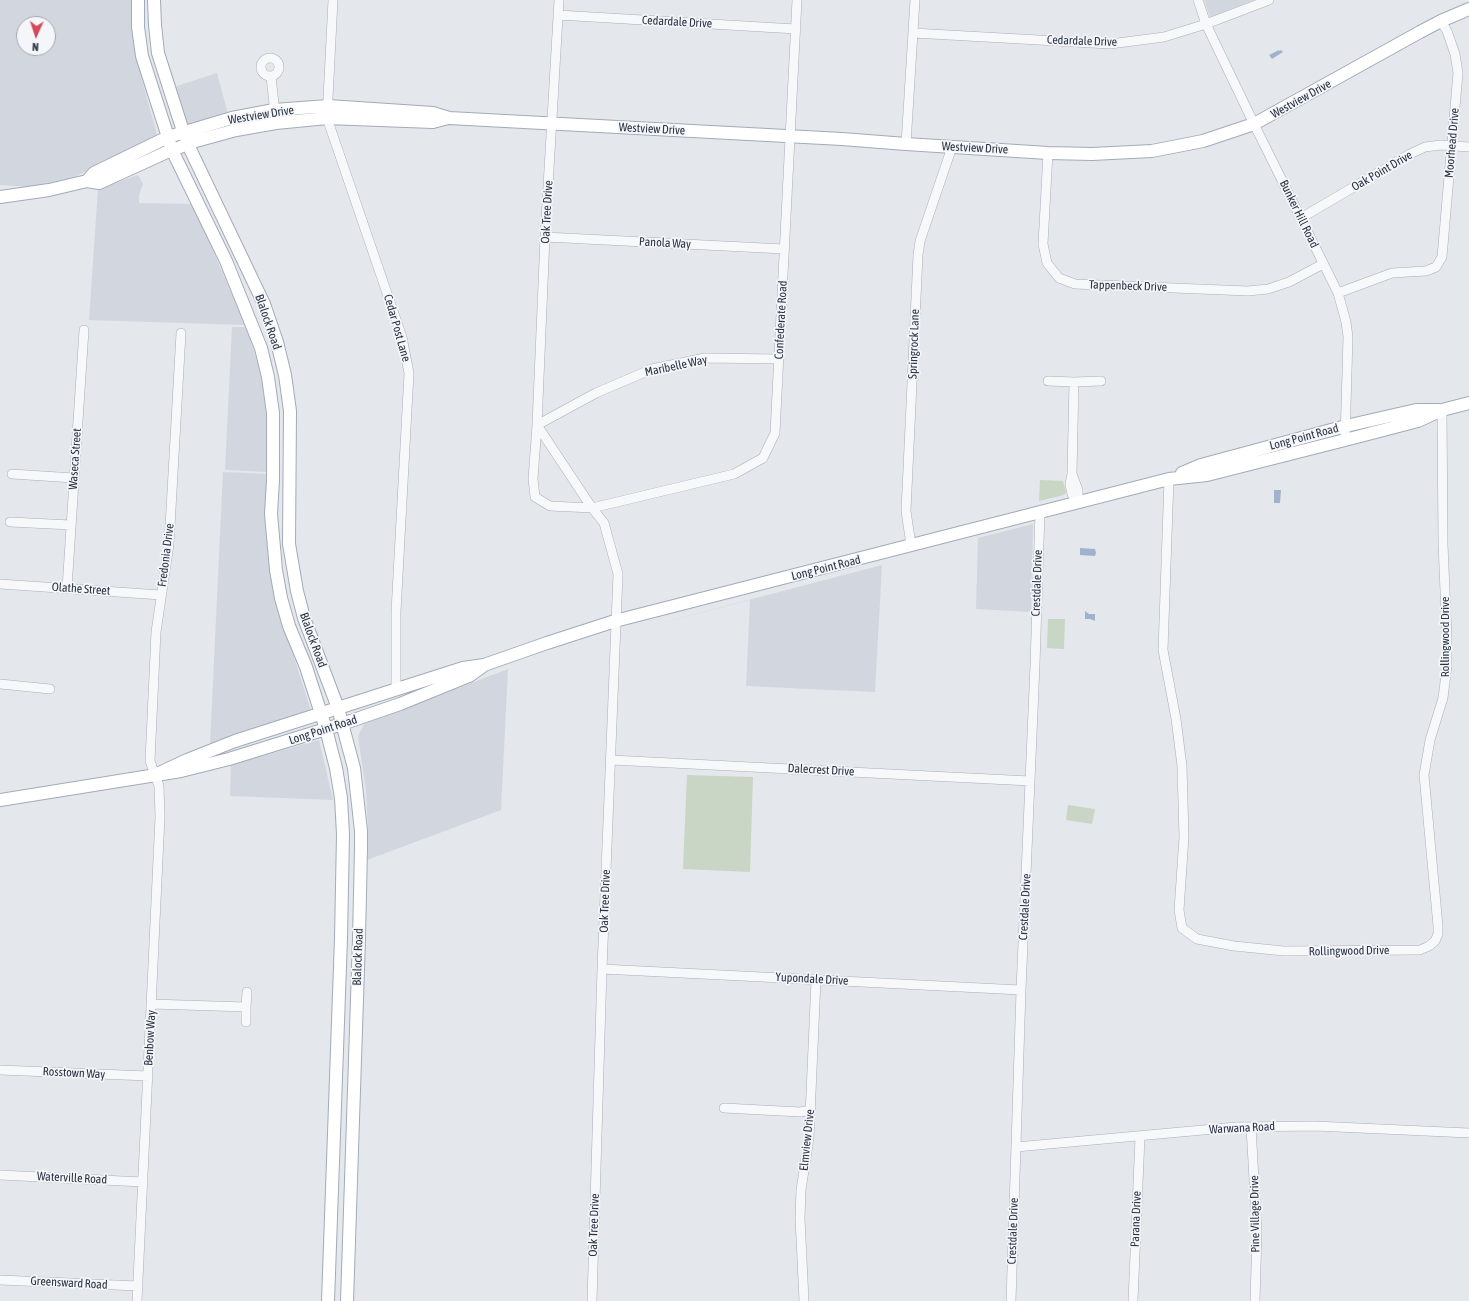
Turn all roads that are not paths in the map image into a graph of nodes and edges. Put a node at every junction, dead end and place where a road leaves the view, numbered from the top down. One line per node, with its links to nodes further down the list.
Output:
1 (138, 0): 14 (main road, Blalock Road)
2 (154, 0): 13 (main road, Blalock Road)
3 (333, 0): 19 (street, Cedar Post Lane)
4 (559, 0): 10 (street, Oak Tree Drive)
5 (797, 0): 15 (street, Confederate Road)
6 (915, 0): 16 (street)
7 (1198, 0): 12 (street, Bunker Hill Road)
8 (1269, 0): 12 (street, Cedardale Drive)
9 (1469, 9): 11 (main road, Westview Drive)
10 (558, 15): 15 (street, Cedardale Drive); 21 (street, Oak Tree Drive)
11 (1441, 21): 22 (main road, Westview Drive); 28 (street, Moorhead Drive)
12 (1206, 24): 16 (street, Cedardale Drive); 22 (street, Bunker Hill Road)
13 (155, 26): 14 (main road); 23 (main road, Blalock Road)
14 (138, 27): 25 (main road, Blalock Road)
15 (796, 28): 24 (street, Confederate Road)
16 (913, 33): 27 (street)
17 (271, 76): 18 (street)
18 (274, 110): 19 (main road, Westview Drive); 20 (street); 23 (main road, Westview Drive)
19 (328, 112): 20 (main road, Westview Drive); 21 (main road, Westview Drive); 75 (street, Cedar Post Lane)
20 (276, 123): 26 (main road, Westview Drive)
21 (552, 124): 24 (main road, Westview Drive); 36 (street, Oak Tree Drive)
22 (1254, 124): 32 (main road, Westview Drive); 35 (street, Bunker Hill Road)
23 (184, 133): 25 (main road, Westview Drive); 26 (main road, Blalock Road)
24 (791, 136): 27 (main road, Westview Drive); 37 (street, Confederate Road)
25 (168, 138): 31 (main road, Blalock Road); 33 (main road, Westview Drive)
26 (188, 144): 31 (main road, Westview Drive); 38 (main road, Blalock Road)
27 (906, 144): 29 (main road, Westview Drive)
28 (1453, 145): 30 (street, Oak Point Drive); 35 (street, Oak Point Drive); 41 (street, Moorhead Drive)
29 (952, 147): 32 (main road, Westview Drive); 65 (street, Springrock Lane)
30 (1469, 147)
31 (172, 150): 33 (main road, Westview Drive); 39 (main road, Blalock Road)
32 (1048, 153): 40 (street, Tappenbeck Drive)
33 (87, 181): 34 (main road, Westview Drive)
34 (0, 197)
35 (1301, 218): 40 (street, Bunker Hill Road)
36 (545, 237): 37 (street, Panola Way); 52 (street, Oak Tree Drive)
37 (784, 249): 46 (street, Confederate Road)
38 (242, 257): 39 (main road); 44 (main road, Blalock Road)
39 (226, 261): 45 (main road, Blalock Road)
40 (1323, 264): 41 (street, Bunker Hill Road)
41 (1338, 293): 53 (street, Bunker Hill Road)
42 (84, 330): 56 (street, Waseca Street)
43 (181, 333): 69 (street, Fredonia Drive)
44 (277, 342): 45 (main road); 59 (main road, Blalock Road)
45 (261, 348): 58 (main road, Blalock Road)
46 (779, 359): 52 (street, Maribelle Way); 61 (street, Confederate Road)
47 (1048, 381): 49 (street)
48 (1101, 381): 49 (street)
49 (1074, 382): 60 (street)
50 (1469, 403): 51 (main road, Long Point Road)
51 (1442, 410): 53 (main road, Long Point Road); 54 (main road, Long Point Road); 57 (street, Rollingwood Drive)
52 (537, 425): 61 (street, Oak Tree Drive); 61 (street, Oak Tree Drive)
53 (1346, 426): 54 (street, Bunker Hill Road); 57 (main road, Long Point Road)
54 (1345, 440): 57 (main road, Long Point Road)
55 (12, 474): 56 (street)
56 (74, 478): 64 (street, Waseca Street)
57 (1169, 479): 60 (main road, Long Point Road)
58 (273, 480): 59 (main road); 70 (main road, Blalock Road)
59 (290, 481): 68 (main road, Blalock Road)
60 (1078, 502): 62 (main road, Long Point Road)
61 (592, 508): 71 (street, Oak Tree Drive)
62 (1040, 512): 65 (main road, Long Point Road); 82 (street, Crestdale Drive)
63 (10, 522): 64 (street)
64 (71, 525): 67 (street, Waseca Street)
65 (911, 545): 71 (main road, Long Point Road)
66 (0, 584): 67 (street, Olathe Street)
67 (67, 588): 69 (street, Olathe Street)
68 (296, 591): 70 (main road); 76 (main road, Blalock Road)
69 (161, 595): 81 (street, Fredonia Drive)
70 (281, 598): 77 (main road, Blalock Road)
71 (615, 622): 72 (main road, Long Point Road); 80 (street, Oak Tree Drive)
72 (484, 665): 75 (main road, Long Point Road); 78 (main road, Long Point Road)
73 (0, 684): 74 (street)
74 (50, 689)
75 (396, 689): 76 (main road, Long Point Road)
76 (338, 708): 77 (main road, Long Point Road); 78 (main road, Blalock Road)
77 (321, 713): 79 (main road, Blalock Road); 81 (main road, Long Point Road)
78 (342, 724): 79 (main road, Long Point Road); 85 (main road, Blalock Road)
79 (326, 729): 81 (main road, Long Point Road); 84 (main road, Blalock Road)
80 (611, 760): 82 (street, Dalecrest Drive); 88 (street, Oak Tree Drive)
81 (155, 775): 83 (main road, Long Point Road); 92 (street, Benbow Way)
82 (1030, 781): 90 (street, Crestdale Drive)
83 (0, 800)
84 (342, 848): 85 (main road); 86 (main road, Blalock Road)
85 (360, 848): 87 (main road, Blalock Road)
86 (341, 938): 87 (main road); 96 (main road, Blalock Road)
87 (359, 939): 95 (main road, Blalock Road)
88 (602, 969): 89 (street, Yupondale Drive); 116 (street, Oak Tree Drive)
89 (816, 980): 90 (street, Yupondale Drive); 100 (street, Elmview Drive)
90 (1021, 990): 106 (street, Crestdale Drive)
91 (247, 992): 93 (street)
92 (152, 1004): 93 (street); 98 (street, Benbow Way)
93 (246, 1008): 94 (street)
94 (246, 1022)
95 (355, 1033): 96 (main road); 105 (main road, Blalock Road)
96 (337, 1036): 104 (main road, Blalock Road)
97 (0, 1070): 98 (street, Rosstown Way)
98 (148, 1076): 108 (street, Benbow Way)
99 (724, 1108): 100 (street)
100 (810, 1110): 117 (street, Elmview Drive)
101 (1251, 1127): 102 (street, Warwana Road); 103 (street, Warwana Road); 120 (street, Pine Village Drive)
102 (1469, 1133)
103 (1140, 1137): 106 (street, Warwana Road); 119 (street, Parana Drive)
104 (333, 1147): 105 (main road); 109 (main road, Blalock Road)
105 (352, 1147): 110 (main road, Blalock Road)
106 (1016, 1147): 118 (street, Crestdale Drive)
107 (0, 1175): 108 (street, Waterville Road)
108 (143, 1182): 112 (street, Benbow Way)
109 (329, 1274): 110 (main road); 114 (main road, Blalock Road)
110 (348, 1276): 115 (main road, Blalock Road)
111 (0, 1280): 112 (street, Greensward Road)
112 (138, 1286): 113 (street, Benbow Way)
113 (138, 1301)
114 (328, 1301)
115 (347, 1301)
116 (592, 1301)
117 (804, 1301)
118 (1011, 1301)
119 (1133, 1301)
120 (1255, 1301)

